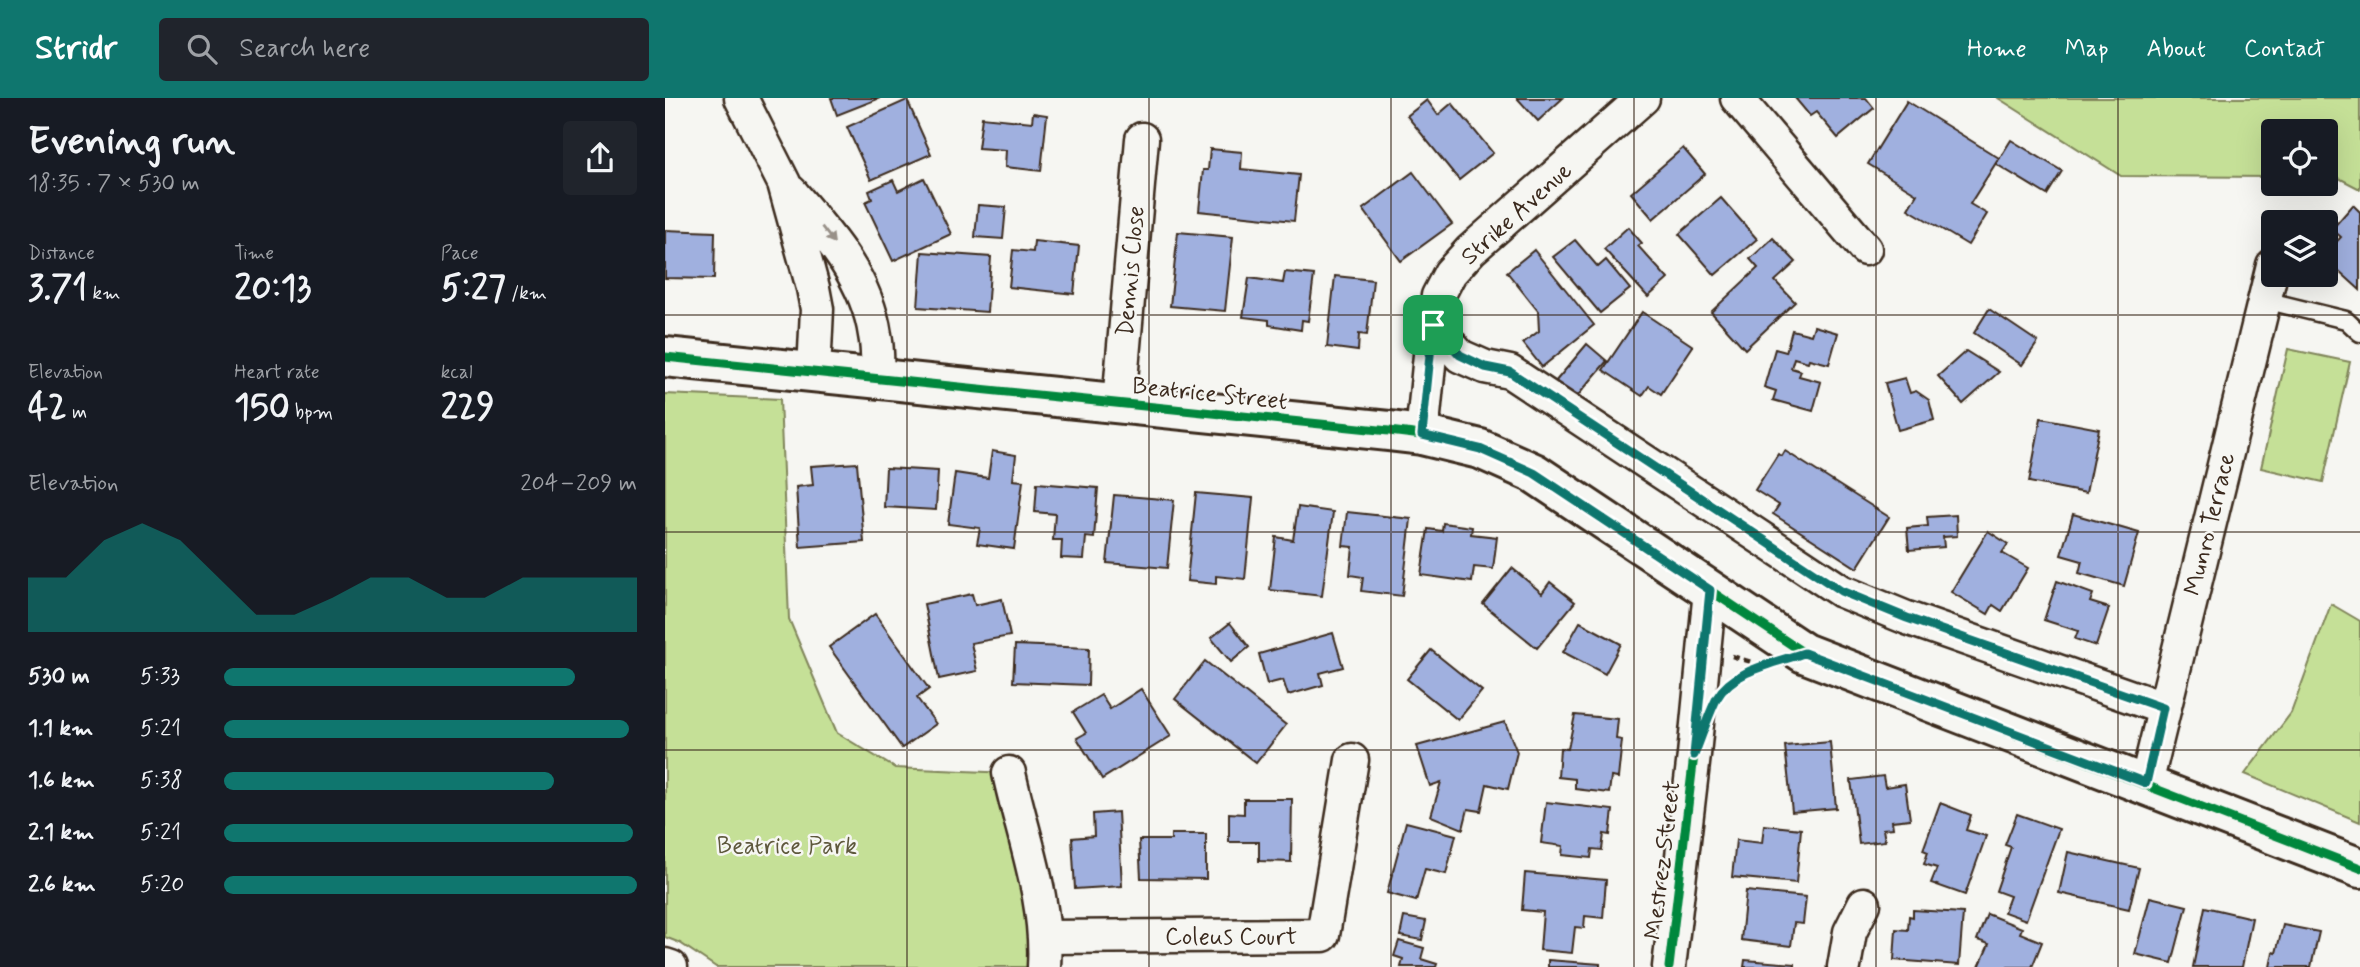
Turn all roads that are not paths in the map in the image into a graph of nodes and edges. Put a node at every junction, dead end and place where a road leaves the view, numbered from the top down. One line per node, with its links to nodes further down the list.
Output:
1 (741, 98): 5 (street)
2 (1643, 98): 9 (street, Strike Avenue)
3 (1737, 98): 6 (street)
4 (1142, 139): 14 (street, Dennis Close)
5 (784, 183): 12 (street); 13 (street, one-way to 13)
6 (1865, 249)
7 (2268, 287): 8 (street, Munro Terrace)
8 (2265, 300): 10 (lane); 17 (street, Munro Terrace)
9 (1433, 325): 15 (street, Strike Avenue); 17 (street)
10 (2360, 333)
11 (665, 357): 12 (street, Beatrice Street)
12 (814, 372): 13 (street, Beatrice Street)
13 (878, 379): 14 (street, Beatrice Street)
14 (1119, 403): 15 (street, Beatrice Street)
15 (1422, 435): 16 (street, Beatrice Street)
16 (1710, 590): 20 (street, Beatrice Street); 26 (street, Mestrez Street)
17 (2163, 708): 20 (street, Munro Terrace)
18 (1352, 760): 23 (street, Coleus Court)
19 (1009, 773): 23 (street)
20 (2146, 783): 21 (street, Beatrice Street)
21 (2360, 868)
22 (1864, 904): 27 (street)
23 (1044, 952)
24 (665, 965): 25 (street)
25 (671, 967)
26 (1669, 967)
27 (1844, 967)

